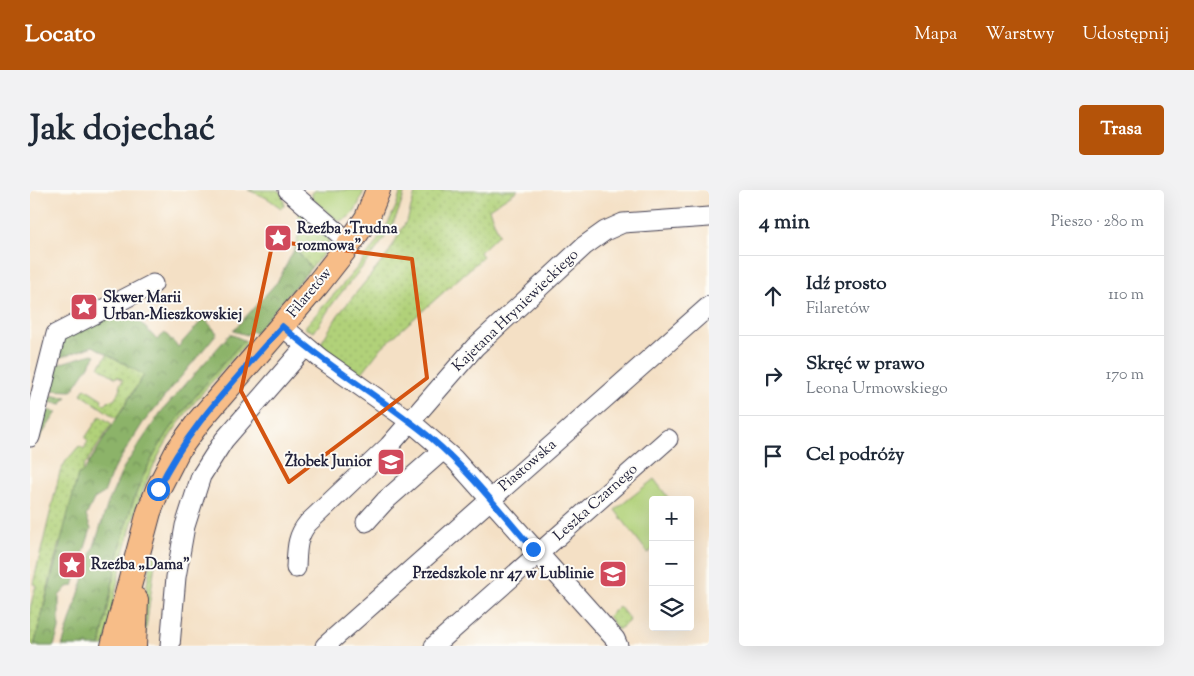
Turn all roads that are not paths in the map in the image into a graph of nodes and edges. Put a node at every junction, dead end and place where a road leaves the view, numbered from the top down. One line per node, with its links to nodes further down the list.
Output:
1 (288, 190): 4 (street)
2 (378, 190): 4 (main road, Filaretów)
3 (709, 217): 9 (street, Kajetana Hryniewieckiego)
4 (350, 243): 7 (main road, Filaretów)
5 (153, 284): 10 (street)
6 (709, 306): 13 (street, Piastowska)
7 (282, 326): 8 (street); 17 (main road, Filaretów)
8 (305, 347): 9 (street); 20 (street)
9 (411, 422): 12 (street); 16 (street, Kajetana Hryniewieckiego)
10 (30, 437)
11 (668, 438): 15 (street, Leszka Czarnego)
12 (443, 450): 13 (street); 14 (street)
13 (490, 500): 15 (street); 21 (street, Piastowska)
14 (366, 522)
15 (538, 555): 22 (street, Leszka Czarnego); 23 (street)
16 (296, 568)
17 (135, 571): 18 (main road, Filaretów); 19 (main road, Filaretów)
18 (113, 646)
19 (134, 646)
20 (170, 646)
21 (325, 646)
22 (434, 646)
23 (618, 646)

